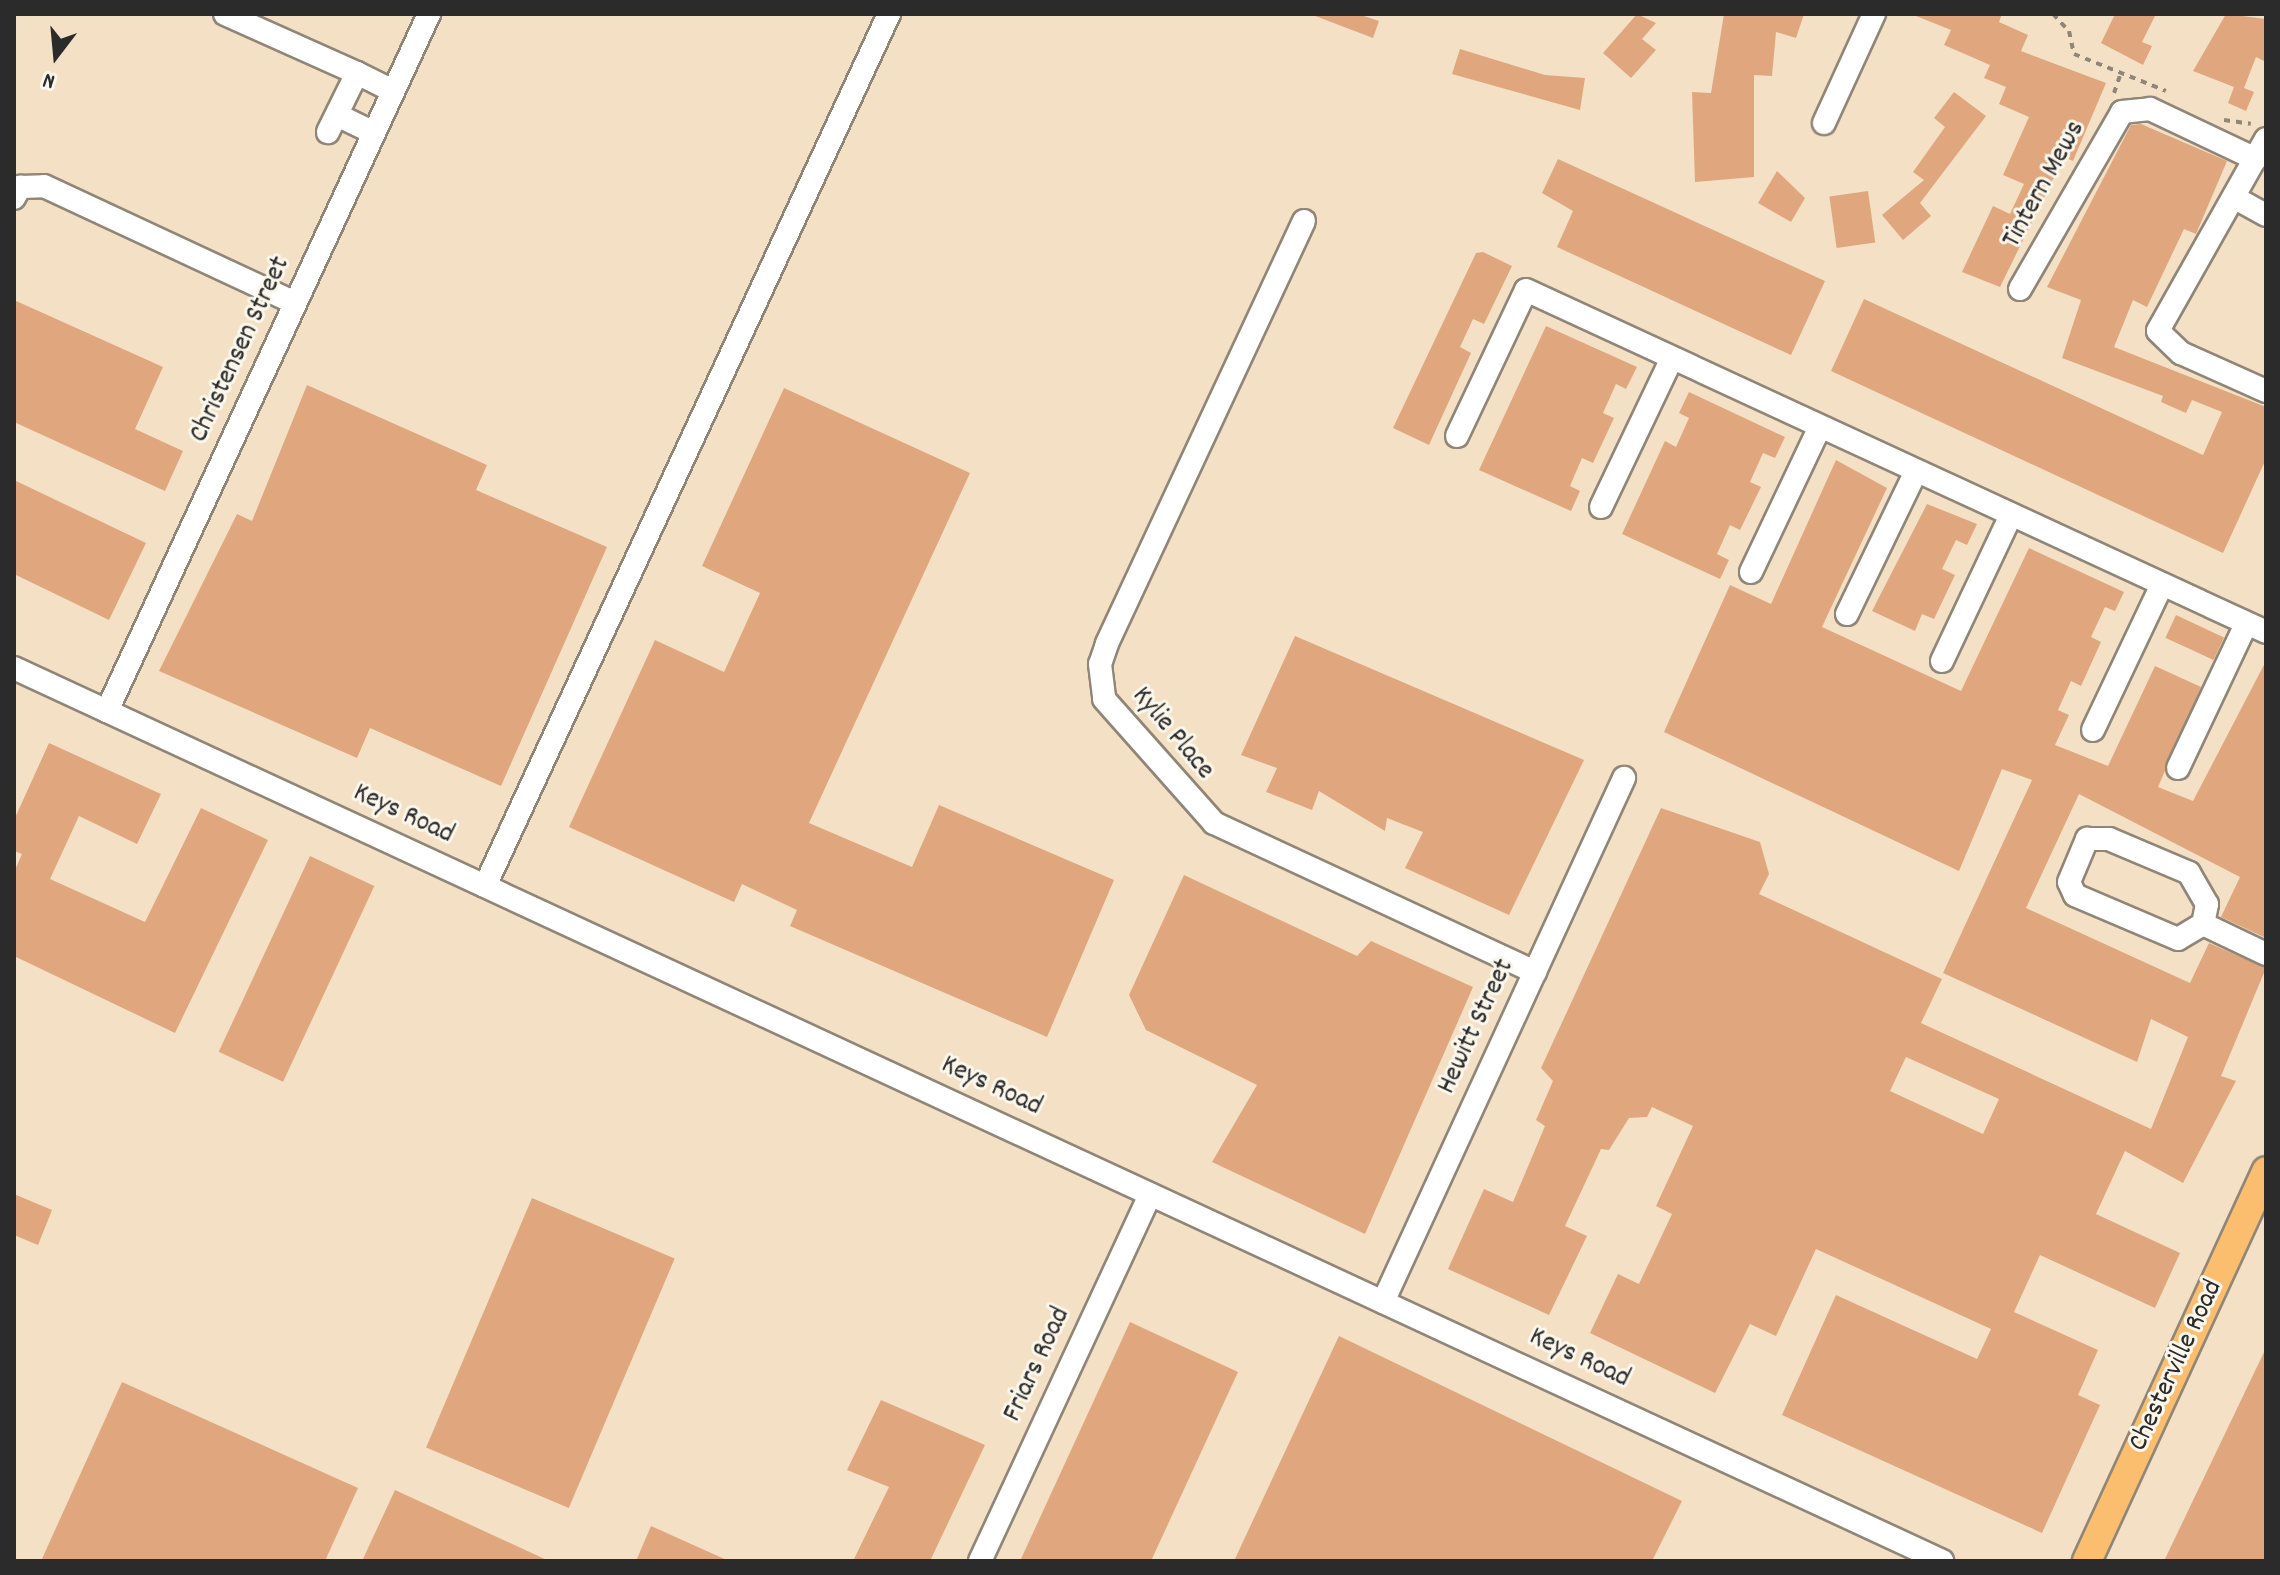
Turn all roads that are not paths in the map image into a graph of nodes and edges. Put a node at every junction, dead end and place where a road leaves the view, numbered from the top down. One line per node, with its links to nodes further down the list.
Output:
1 (225, 14): 5 (street)
2 (429, 14): 6 (street, Christensen Street)
3 (889, 14): 33 (street)
4 (1874, 14): 7 (street)
5 (357, 73): 6 (street); 8 (street)
6 (393, 91): 8 (street, Christensen Street)
7 (1824, 123)
8 (374, 133): 15 (street, Christensen Street)
9 (2261, 149): 11 (street, Tintern Mews); 14 (street, Tintern Mews)
10 (14, 198): 15 (street)
11 (2237, 199): 12 (street); 17 (street, Tintern Mews)
12 (2266, 215)
13 (1304, 221): 36 (street, Kylie Place)
14 (2020, 289)
15 (295, 303): 29 (street, Christensen Street)
16 (1672, 358): 18 (street); 19 (street); 21 (street)
17 (2266, 391)
18 (1820, 427): 20 (street); 23 (street)
19 (1457, 436)
20 (1916, 471): 22 (street); 25 (street)
21 (1601, 507)
22 (2011, 515): 24 (street); 27 (street)
23 (1751, 572)
24 (2162, 585): 26 (street); 30 (street)
25 (1847, 614)
26 (2256, 628): 31 (street)
27 (1942, 661)
28 (14, 668): 29 (street, Keys Road)
29 (107, 711): 33 (street, Keys Road)
30 (2093, 730)
31 (2178, 768)
32 (1624, 778): 36 (street, Hewitt Street)
33 (485, 886): 38 (street, Keys Road)
34 (2203, 924): 34 (street); 35 (street)
35 (2266, 954)
36 (1535, 972): 39 (street, Hewitt Street)
37 (2266, 1171): 40 (main road, Chesterville Road)
38 (1150, 1194): 39 (street, Keys Road); 41 (street, Friars Road)
39 (1383, 1302): 42 (street, Keys Road)
40 (2084, 1559)
41 (980, 1561)
42 (1942, 1561)

